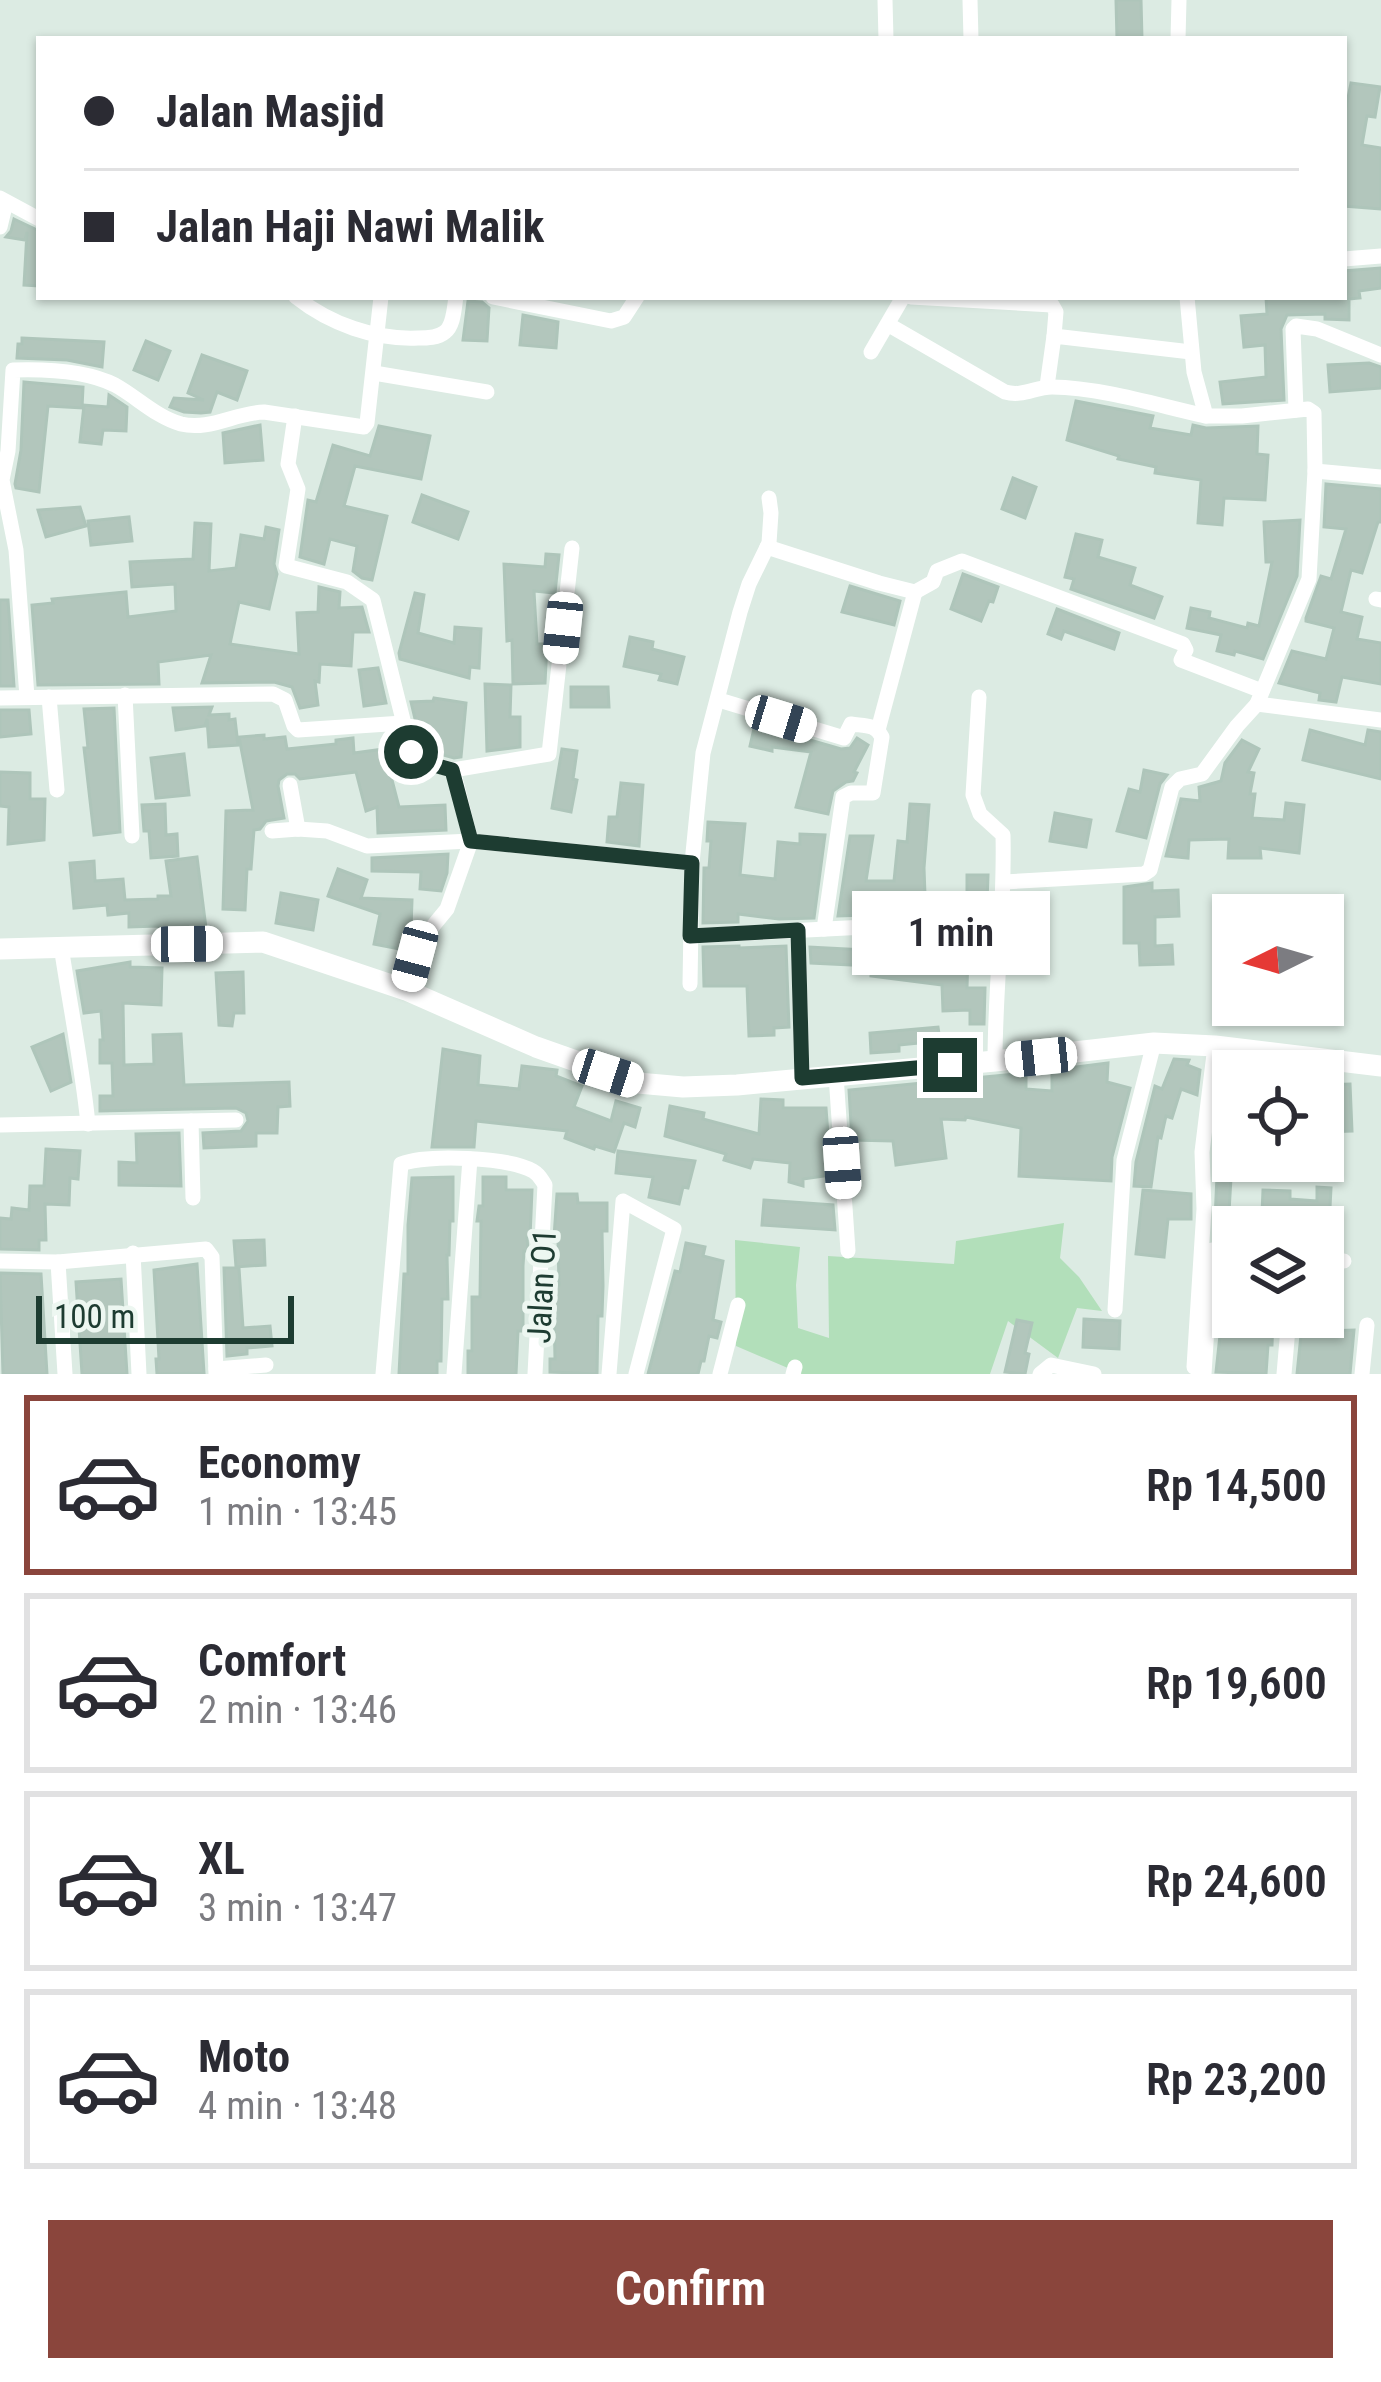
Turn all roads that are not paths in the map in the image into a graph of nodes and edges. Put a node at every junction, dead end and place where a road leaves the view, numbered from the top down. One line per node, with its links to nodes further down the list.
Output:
1 (885, 0): 4 (street)
2 (970, 0): 5 (street)
3 (1180, 0): 6 (street)
4 (886, 36)
5 (971, 36)
6 (1178, 36)
7 (3, 200): 8 (street); 9 (street)
8 (36, 216)
9 (0, 227)
10 (1381, 256): 11 (street)
11 (1347, 259)
12 (300, 300): 21 (street)
13 (381, 300): 21 (street)
14 (455, 300): 21 (street)
15 (508, 300): 16 (street)
16 (636, 300)
17 (900, 300): 20 (street)
18 (961, 300): 22 (street)
19 (1187, 300): 24 (street)
20 (889, 325): 23 (street); 27 (street)
21 (377, 336): 26 (street)
22 (1054, 336): 24 (street); 27 (street)
23 (871, 352)
24 (1191, 352): 31 (street)
25 (1381, 355): 29 (street)
26 (374, 374): 28 (street); 30 (street)
27 (1047, 386): 31 (street)
28 (487, 392)
29 (1296, 410): 31 (street); 32 (street)
30 (295, 416): 39 (street); 46 (street)
31 (1206, 416)
32 (1315, 471): 33 (street); 43 (street)
33 (1381, 477)
34 (769, 499): 35 (street)
35 (767, 547): 37 (street); 44 (street)
36 (572, 548): 48 (street)
37 (915, 592): 43 (street); 47 (street)
38 (124, 694): 42 (street); 46 (street); 53 (street)
39 (27, 697): 41 (street); 42 (street)
40 (979, 697): 56 (street)
41 (0, 698)
42 (49, 698): 50 (street)
43 (1260, 698): 45 (street); 56 (street)
44 (719, 700): 47 (street); 55 (street)
45 (1381, 720)
46 (403, 724): 48 (street)
47 (878, 730): 57 (street)
48 (452, 770): 54 (street)
49 (290, 785): 51 (street)
50 (57, 790)
51 (298, 829): 52 (street); 54 (street)
52 (272, 831)
53 (132, 836)
54 (471, 841): 55 (street); 64 (street)
55 (692, 863): 59 (street)
56 (1004, 882): 60 (street)
57 (824, 929): 58 (street); 60 (street)
58 (798, 930): 59 (street); 70 (street)
59 (690, 936): 63 (street)
60 (999, 943): 67 (street)
61 (62, 946): 62 (main road); 64 (main road); 73 (street)
62 (0, 949)
63 (690, 984)
64 (406, 990): 70 (main road)
65 (1154, 1043): 66 (main road); 67 (main road); 84 (street)
66 (1215, 1046): 68 (main road); 77 (street)
67 (994, 1061): 69 (main road)
68 (1381, 1066)
69 (836, 1075): 70 (main road); 79 (street)
70 (802, 1078)
71 (236, 1120): 72 (street)
72 (191, 1121): 73 (street); 76 (street)
73 (88, 1124): 74 (street)
74 (0, 1125)
75 (470, 1159): 92 (street); 93 (street); 94 (street, Jalan O1)
76 (193, 1198)
77 (1207, 1250): 78 (street); 88 (street)
78 (1212, 1250)
79 (848, 1251)
80 (133, 1253): 82 (street); 89 (street); 91 (street)
81 (0, 1262): 82 (street)
82 (58, 1262): 90 (street)
83 (738, 1305): 97 (street)
84 (1115, 1310)
85 (1367, 1325): 101 (street)
86 (1287, 1338): 100 (street)
87 (266, 1365): 89 (street)
88 (1199, 1370)
89 (216, 1371)
90 (64, 1374)
91 (140, 1374)
92 (383, 1374)
93 (454, 1374)
94 (535, 1374)
95 (609, 1374): 96 (street)
96 (636, 1374)
97 (720, 1374)
98 (1040, 1374): 99 (street)
99 (1094, 1374)
100 (1284, 1374)
101 (1362, 1374)

